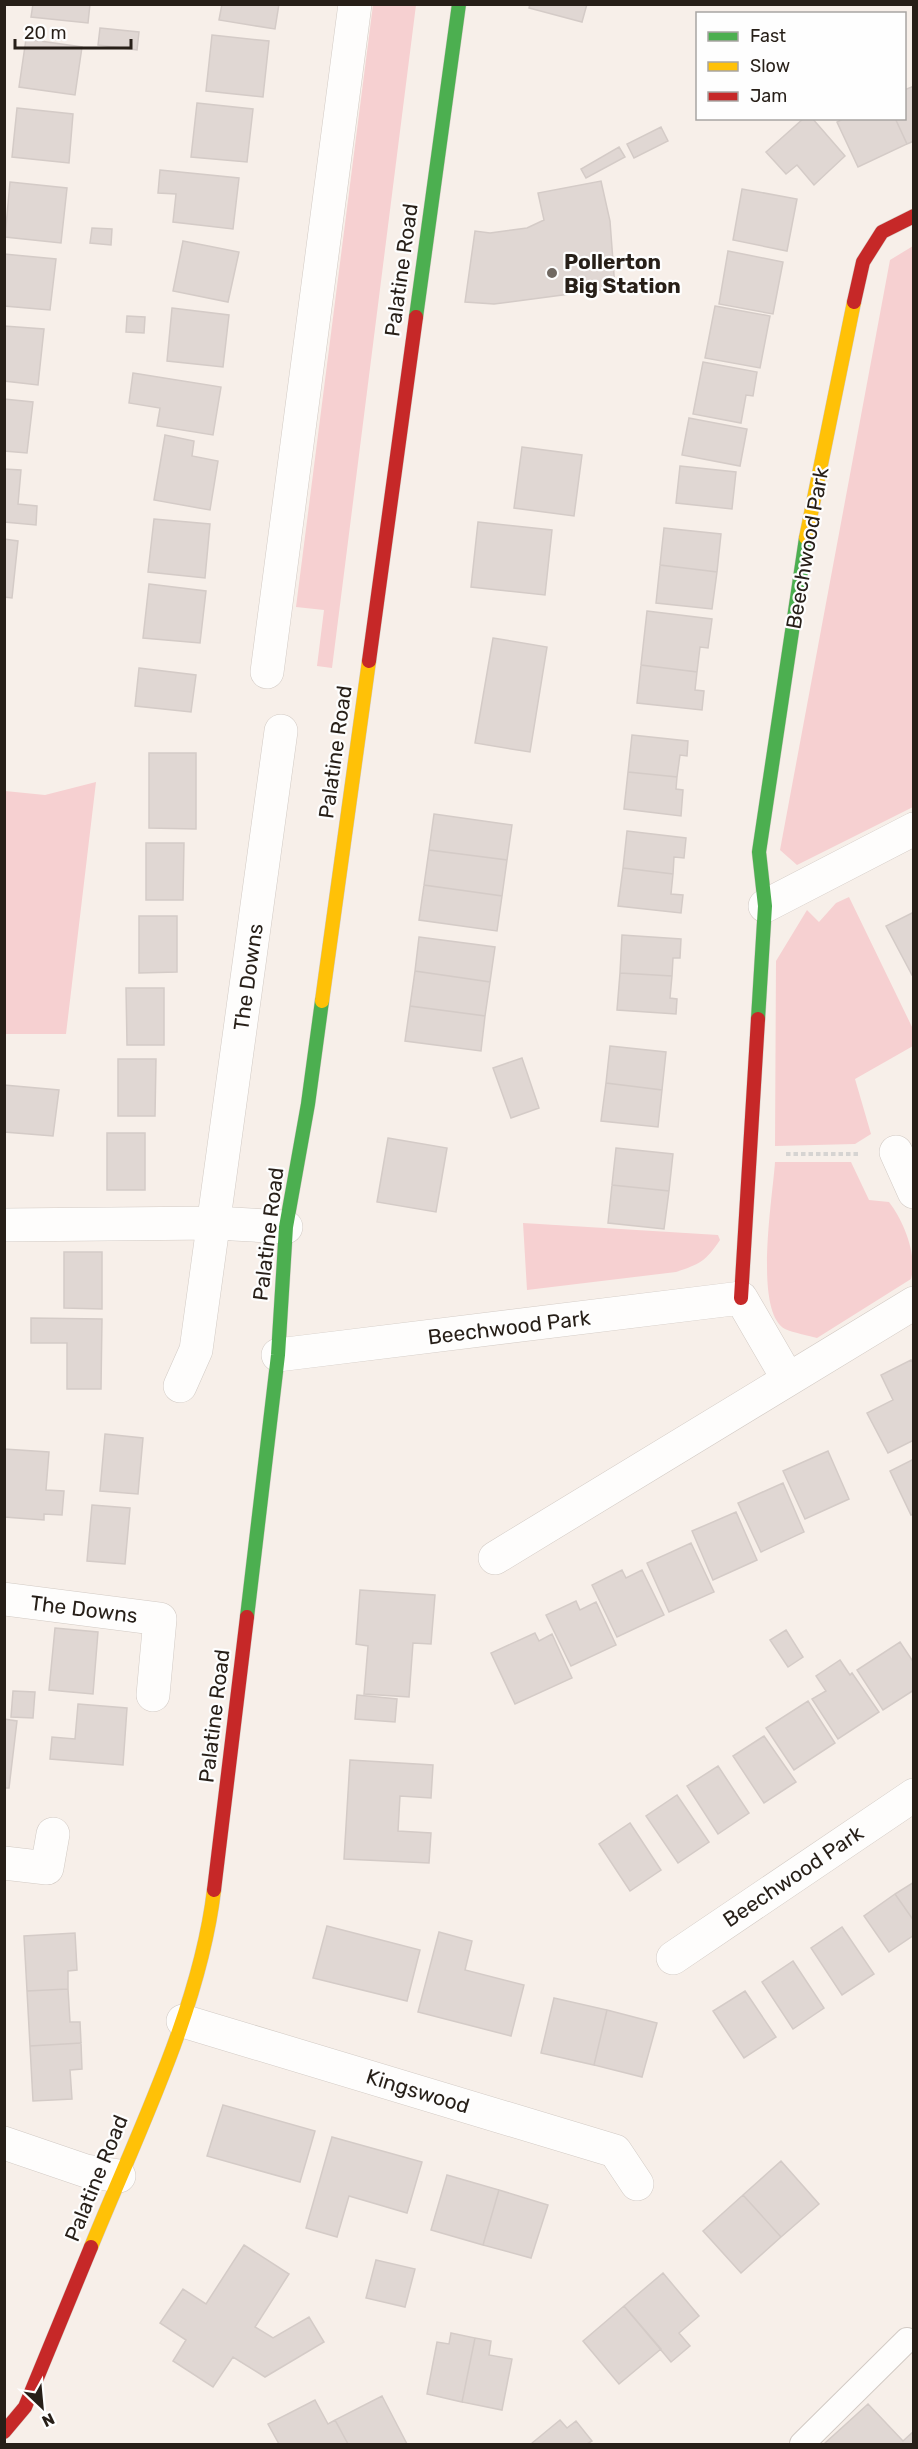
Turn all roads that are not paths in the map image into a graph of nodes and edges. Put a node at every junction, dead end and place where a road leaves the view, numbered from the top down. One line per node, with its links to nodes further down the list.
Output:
1 (355, 4): 4 (street)
2 (459, 4): 12 (street, Palatine Road)
3 (914, 216): 7 (street, Beechwood Park)
4 (267, 672)
5 (281, 731): 10 (street, The Downs)
6 (914, 830): 7 (street)
7 (765, 906): 13 (street, Beechwood Park)
8 (896, 1152): 9 (street)
9 (914, 1192)
10 (215, 1223): 11 (street); 12 (street); 17 (street, The Downs)
11 (4, 1225)
12 (286, 1227): 15 (street, Palatine Road)
13 (741, 1298): 15 (street, Beechwood Park); 16 (street)
14 (914, 1303): 16 (street)
15 (278, 1355): 25 (street, Palatine Road)
16 (788, 1380): 18 (street)
17 (180, 1386)
18 (495, 1558)
19 (4, 1599): 20 (street, The Downs)
20 (153, 1695)
21 (914, 1795): 24 (street, Beechwood Park)
22 (53, 1834): 23 (street)
23 (4, 1863)
24 (673, 1958)
25 (183, 2021): 27 (street, Palatine Road); 28 (street, Kingswood)
26 (4, 2143): 27 (street)
27 (119, 2176): 30 (street, Palatine Road)
28 (637, 2184)
29 (908, 2340): 31 (lane)
30 (4, 2432)
31 (802, 2445)

